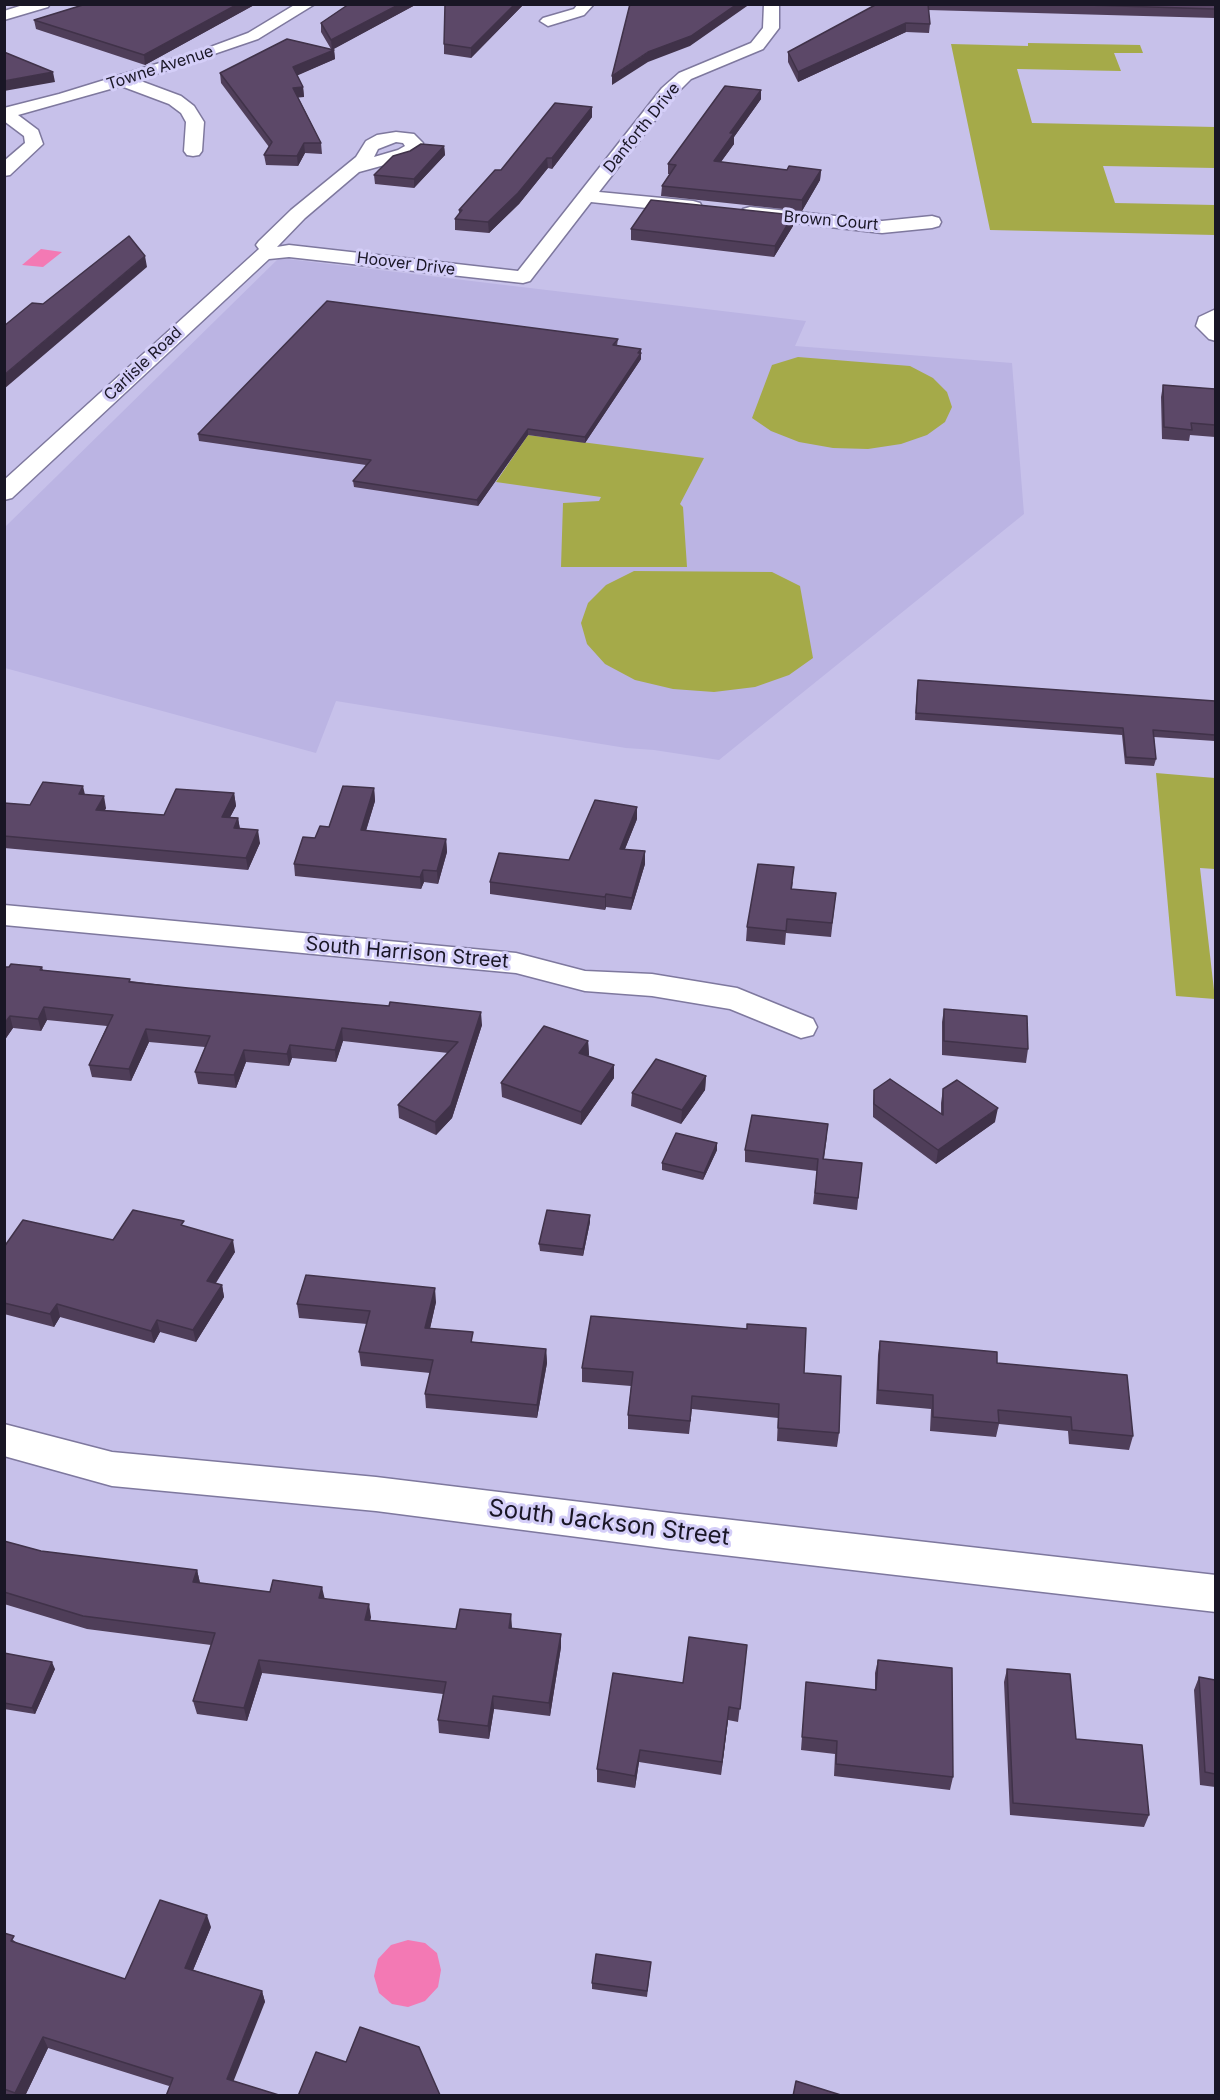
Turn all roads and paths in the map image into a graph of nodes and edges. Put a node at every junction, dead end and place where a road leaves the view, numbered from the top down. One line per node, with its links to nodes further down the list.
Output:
1 (308, 4): 7 (street, Towne Avenue)
2 (586, 4): 6 (street)
3 (772, 4): 12 (street, Danforth Drive)
4 (38, 5): 5 (street)
5 (4, 16)
6 (548, 21)
7 (124, 81): 8 (street, Towne Avenue); 9 (street)
8 (5, 113): 11 (street)
9 (193, 151)
10 (352, 168): 16 (street)
11 (4, 171)
12 (587, 196): 13 (street); 17 (street, Danforth Drive)
13 (707, 209)
14 (731, 211): 15 (street, Brown Court)
15 (932, 222)
16 (279, 251): 17 (street, Hoover Drive); 20 (street, Carlisle Road)
17 (523, 277)
18 (1215, 315): 19 (street)
19 (1215, 335)
20 (4, 494)
21 (4, 915): 22 (street, South Harrison Street)
22 (801, 1027)
23 (4, 1440): 24 (street, South Jackson Street)
24 (1215, 1594)

